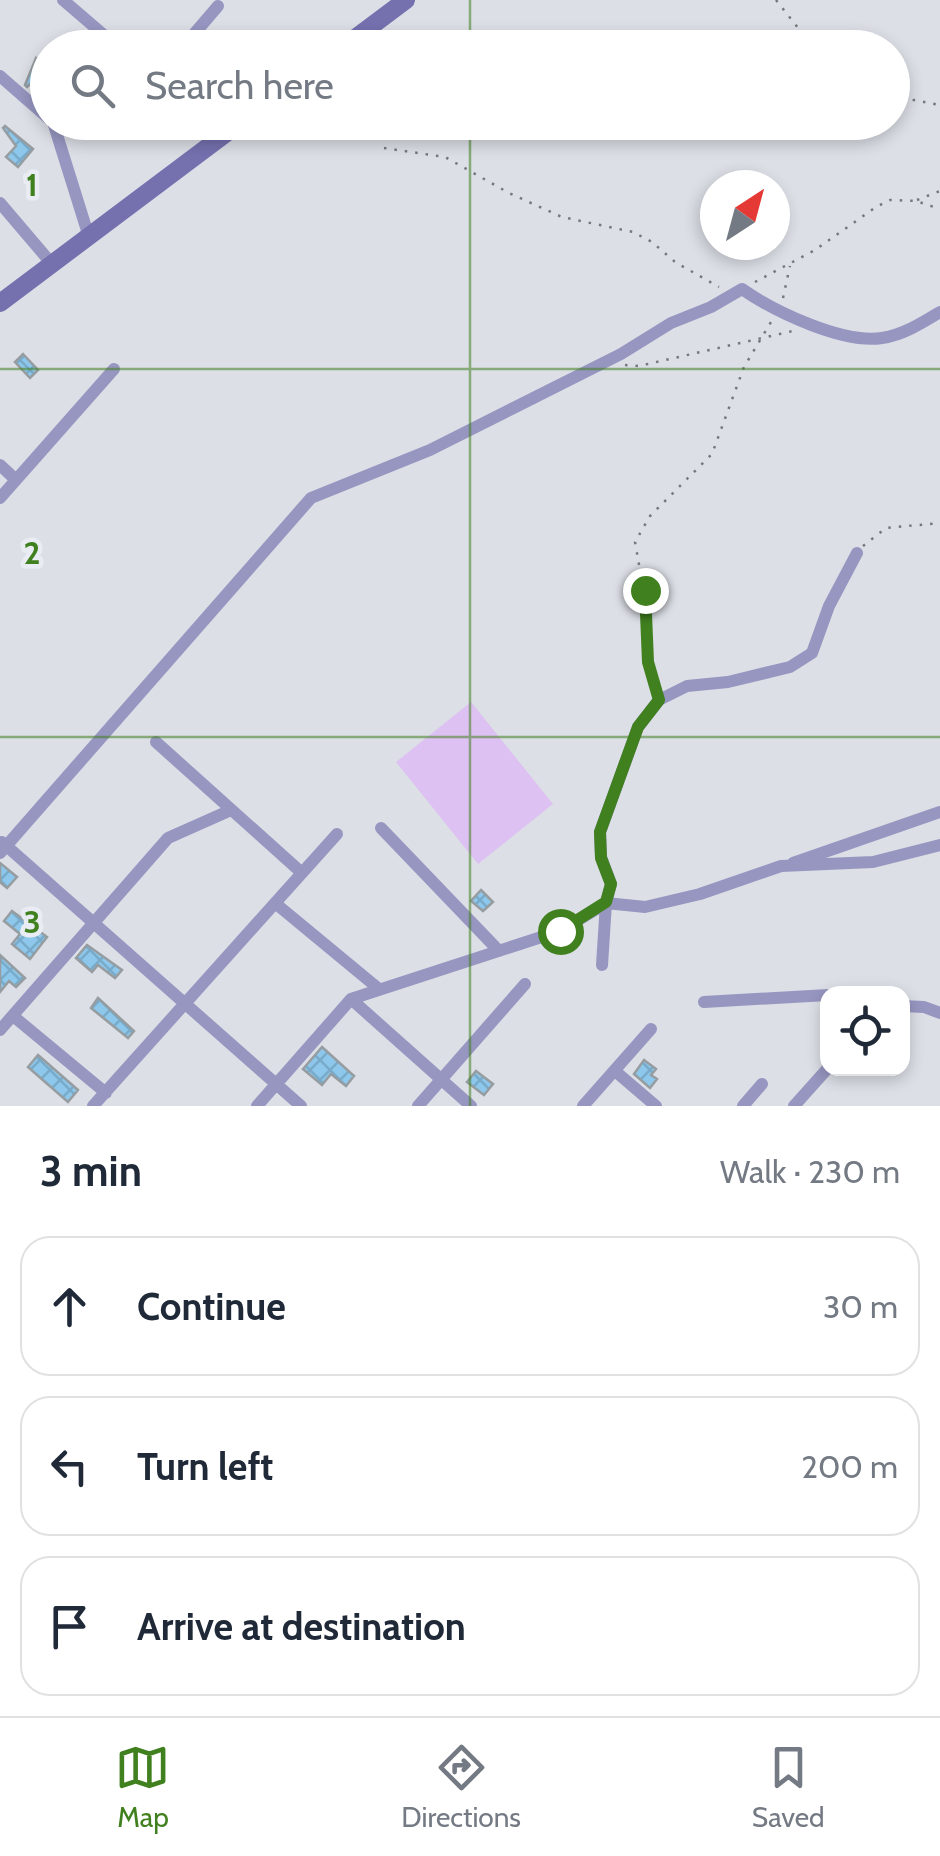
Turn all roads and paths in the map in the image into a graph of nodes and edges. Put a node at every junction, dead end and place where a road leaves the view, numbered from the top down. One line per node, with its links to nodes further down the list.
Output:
1 (64, 0): 5 (street)
2 (406, 0): 7 (main road)
3 (776, 0): 8 (path)
4 (218, 6): 6 (street)
5 (98, 30)
6 (197, 30)
7 (366, 30)
8 (800, 30)
9 (0, 76): 11 (street)
10 (910, 99): 12 (path)
11 (30, 102)
12 (940, 104)
13 (58, 140): 20 (street)
14 (217, 140): 20 (main road)
15 (384, 148): 23 (path)
16 (940, 191): 17 (path)
17 (916, 201): 19 (path); 22 (path)
18 (0, 203): 21 (street)
19 (940, 209)
20 (88, 237): 21 (main road)
21 (52, 264): 24 (main road)
22 (790, 265): 23 (path); 25 (path)
23 (742, 290): 25 (street); 29 (street)
24 (0, 303)
25 (780, 309): 27 (street); 28 (path)
26 (940, 312): 27 (street)
27 (814, 324): 28 (path)
28 (760, 338): 29 (path); 36 (path)
29 (598, 363): 43 (street)
30 (114, 369): 32 (street)
31 (0, 465): 32 (street)
32 (16, 480): 33 (street)
33 (0, 498)
34 (940, 523): 35 (path)
35 (857, 552): 36 (street)
36 (659, 700): 46 (street)
37 (156, 742): 38 (street)
38 (231, 810): 45 (street); 48 (street)
39 (940, 812): 44 (street)
40 (381, 828): 49 (street)
41 (337, 834): 45 (street)
42 (940, 844): 44 (street)
43 (2, 846): 48 (street)
44 (781, 866): 46 (street)
45 (302, 873): 47 (street)
46 (606, 902): 49 (street); 50 (street)
47 (276, 903): 52 (street); 56 (street)
48 (94, 923): 56 (street); 59 (street)
49 (499, 951): 52 (street)
50 (602, 964)
51 (526, 984): 64 (street)
52 (379, 990): 54 (street)
53 (820, 995): 55 (street)
54 (351, 998): 64 (street); 65 (street)
55 (704, 1002)
56 (185, 1004): 65 (street); 67 (street)
57 (910, 1006): 58 (street)
58 (940, 1013)
59 (12, 1016): 60 (street); 67 (street)
60 (0, 1030)
61 (651, 1030): 62 (street)
62 (615, 1070): 73 (street); 74 (street)
63 (821, 1076): 76 (street)
64 (442, 1080): 71 (street); 72 (street)
65 (276, 1084): 69 (street); 70 (street)
66 (762, 1084): 75 (street)
67 (106, 1092): 68 (street)
68 (94, 1106)
69 (256, 1106)
70 (302, 1106)
71 (418, 1106)
72 (471, 1106)
73 (584, 1106)
74 (656, 1106)
75 (743, 1106)
76 (794, 1106)

